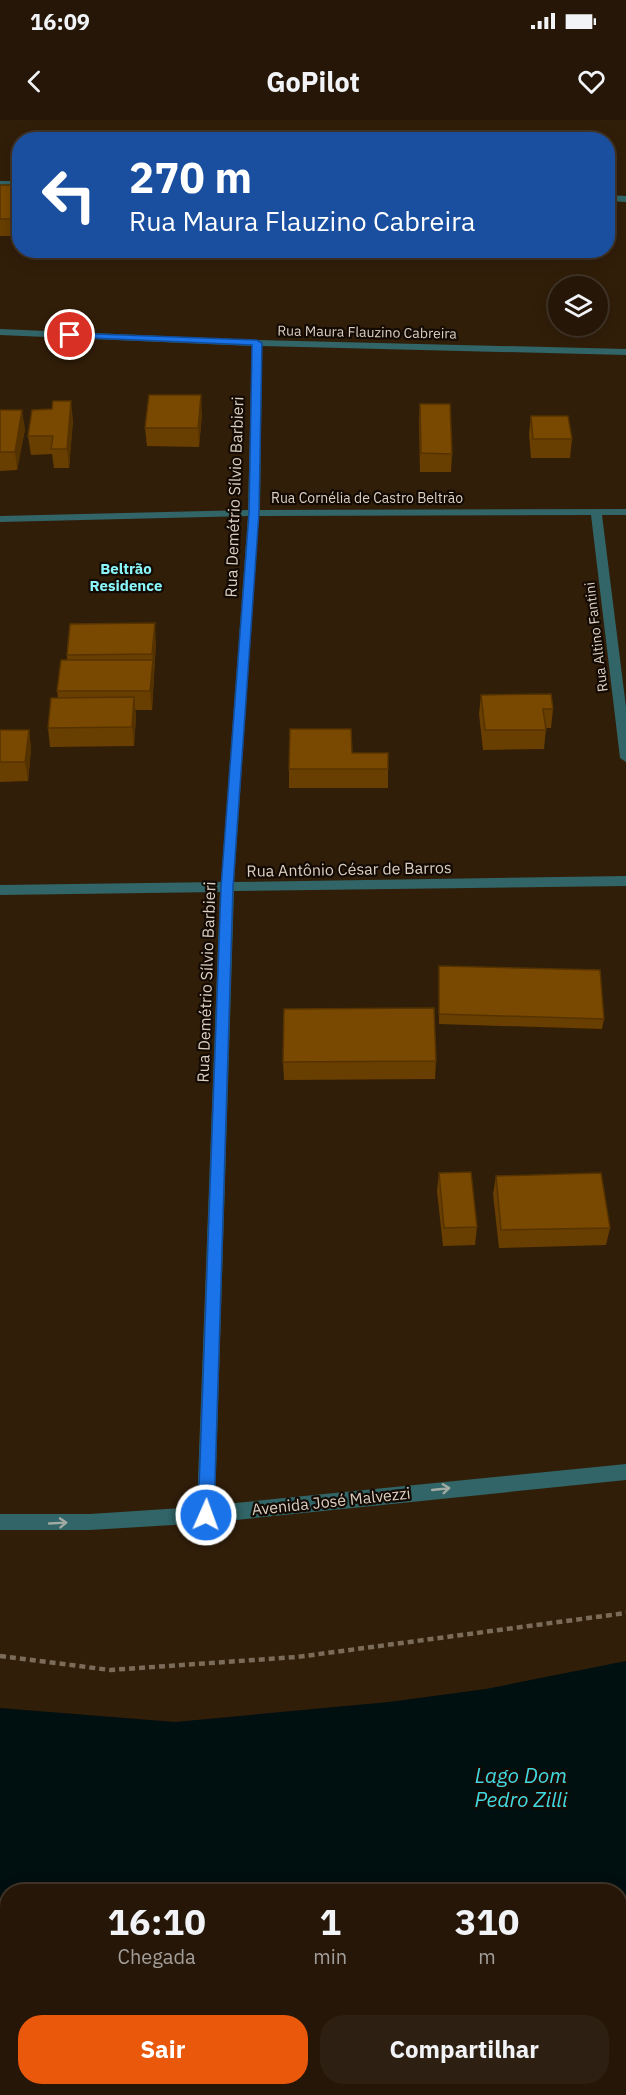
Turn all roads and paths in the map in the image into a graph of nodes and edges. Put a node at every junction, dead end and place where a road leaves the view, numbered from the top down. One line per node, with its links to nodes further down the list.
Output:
1 (0, 332): 2 (street, Rua Maura Flauzino Cabreira)
2 (257, 343): 3 (street, Rua Maura Flauzino Cabreira); 6 (street, Rua Demétrio Sílvio Barbieri)
3 (626, 351)
4 (597, 512): 5 (street, Rua Cornélia de Castro Beltrão); 6 (street, Rua Cornélia de Castro Beltrão); 8 (street, Rua Altino Fantini)
5 (626, 512)
6 (254, 513): 7 (street, Rua Cornélia de Castro Beltrão); 10 (street, Rua Demétrio Sílvio Barbieri)
7 (0, 519)
8 (626, 758)
9 (626, 881): 10 (street, Rua Antônio César de Barros)
10 (227, 887): 11 (street, Rua Antônio César de Barros); 13 (street, Rua Demétrio Sílvio Barbieri)
11 (0, 890)
12 (626, 1472): 13 (street, Avenida José Malvezzi, one-way to 12)
13 (206, 1515): 14 (street, Avenida José Malvezzi, one-way to 13)
14 (0, 1522)
15 (626, 1612): 16 (path)
16 (0, 1656)

